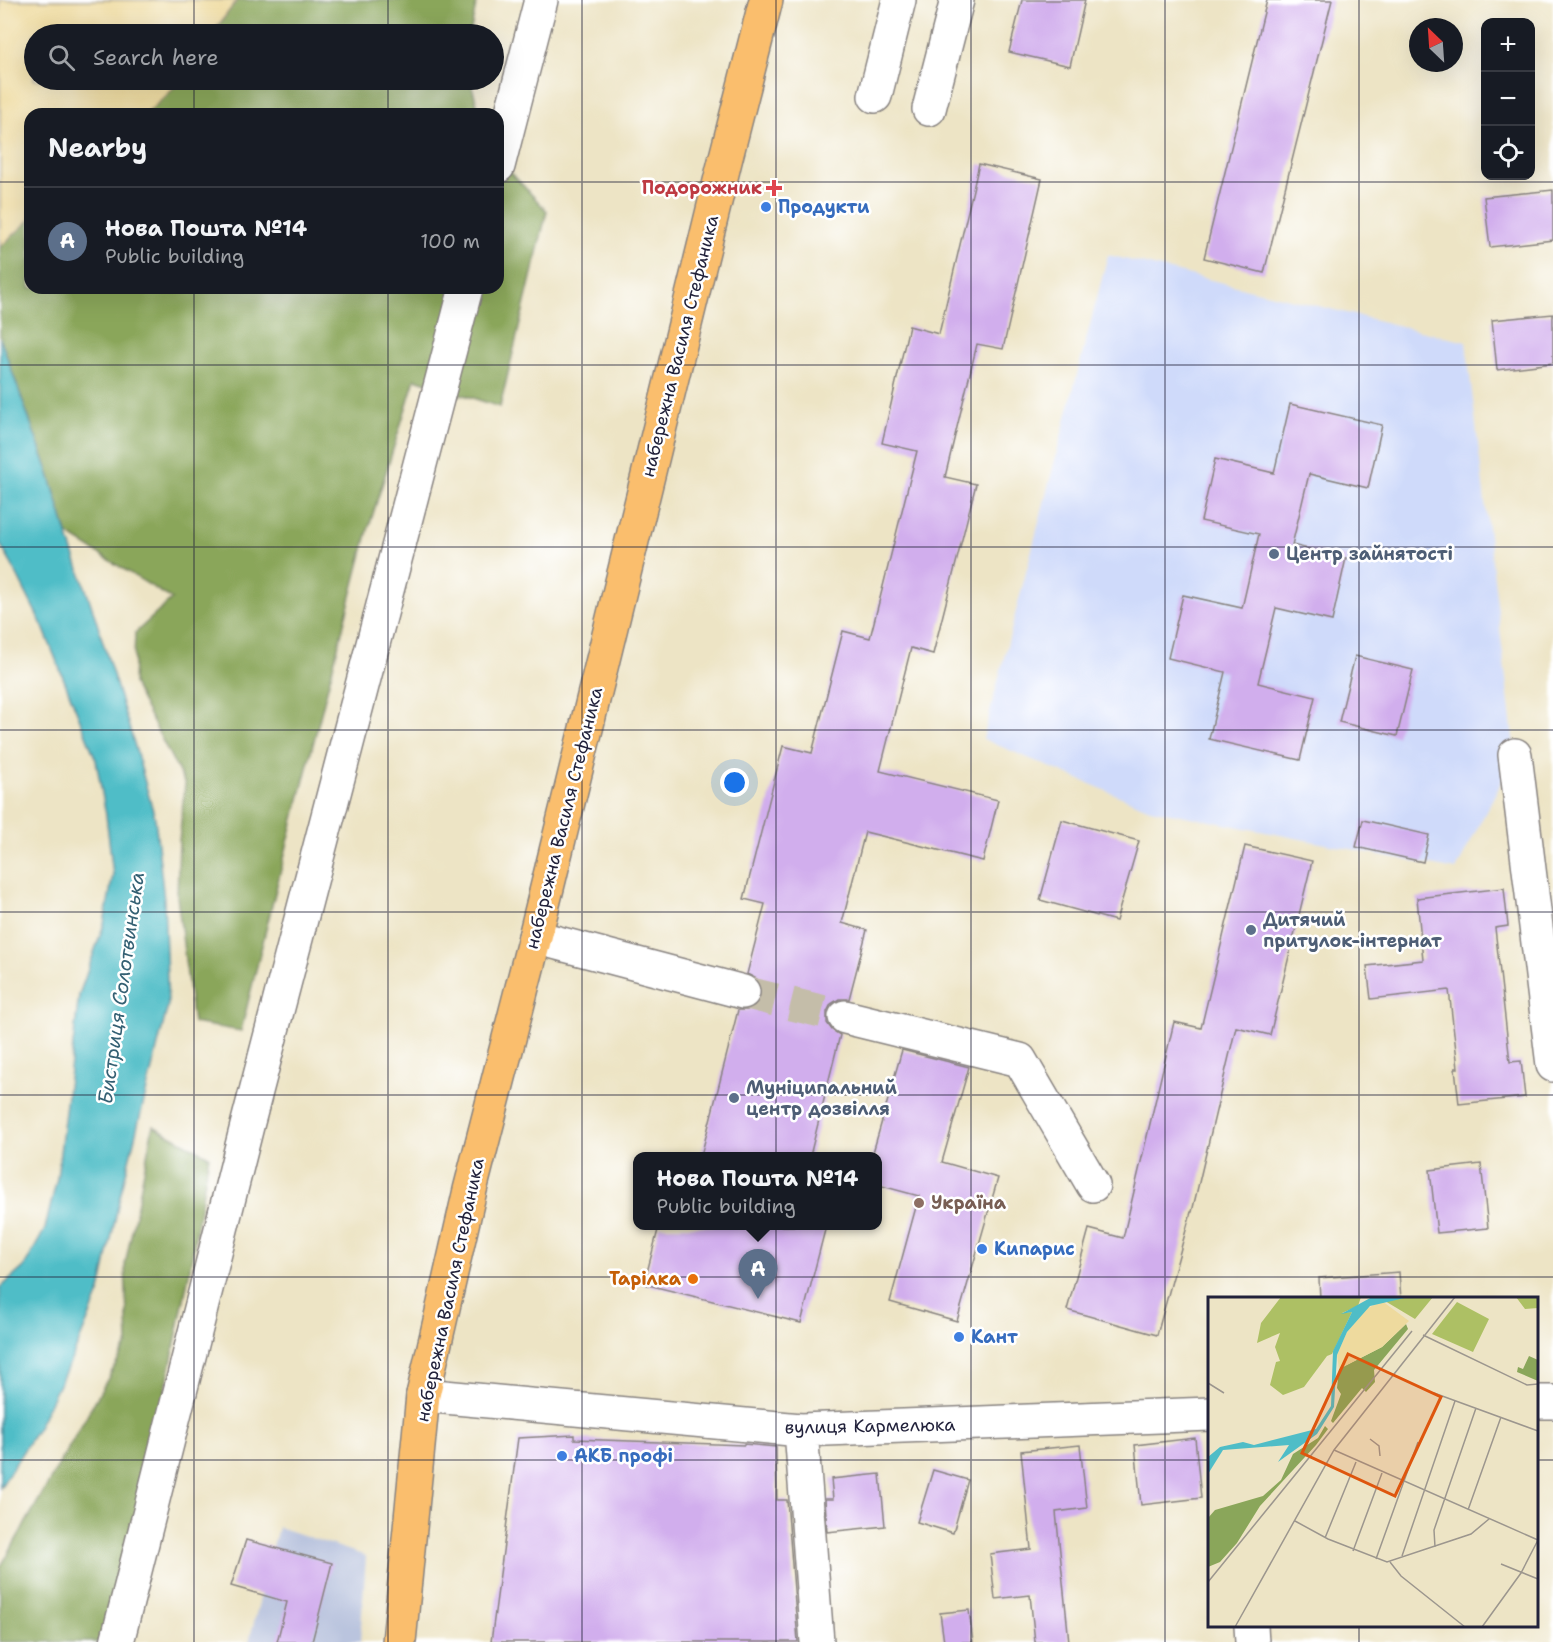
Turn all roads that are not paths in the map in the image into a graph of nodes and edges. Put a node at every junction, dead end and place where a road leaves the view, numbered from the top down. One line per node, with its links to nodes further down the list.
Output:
1 (541, 0): 7 (street)
2 (766, 0): 10 (main road, набережна Василя Стефаника)
3 (899, 0): 5 (street)
4 (957, 0): 6 (street)
5 (875, 96)
6 (929, 109)
7 (504, 143)
8 (464, 294): 19 (street)
9 (1515, 754): 13 (street)
10 (534, 937): 11 (street); 15 (main road, набережна Василя Стефаника)
11 (743, 992)
12 (845, 1017): 14 (street)
13 (1553, 1065)
14 (1093, 1185)
15 (423, 1395): 17 (street, вулиця Кармелюка); 20 (main road, набережна Василя Стефаника)
16 (1208, 1414): 17 (street, вулиця Кармелюка)
17 (801, 1430): 21 (street)
18 (1251, 1627): 22 (street)
19 (117, 1642)
20 (399, 1642)
21 (817, 1642)
22 (1252, 1642)

